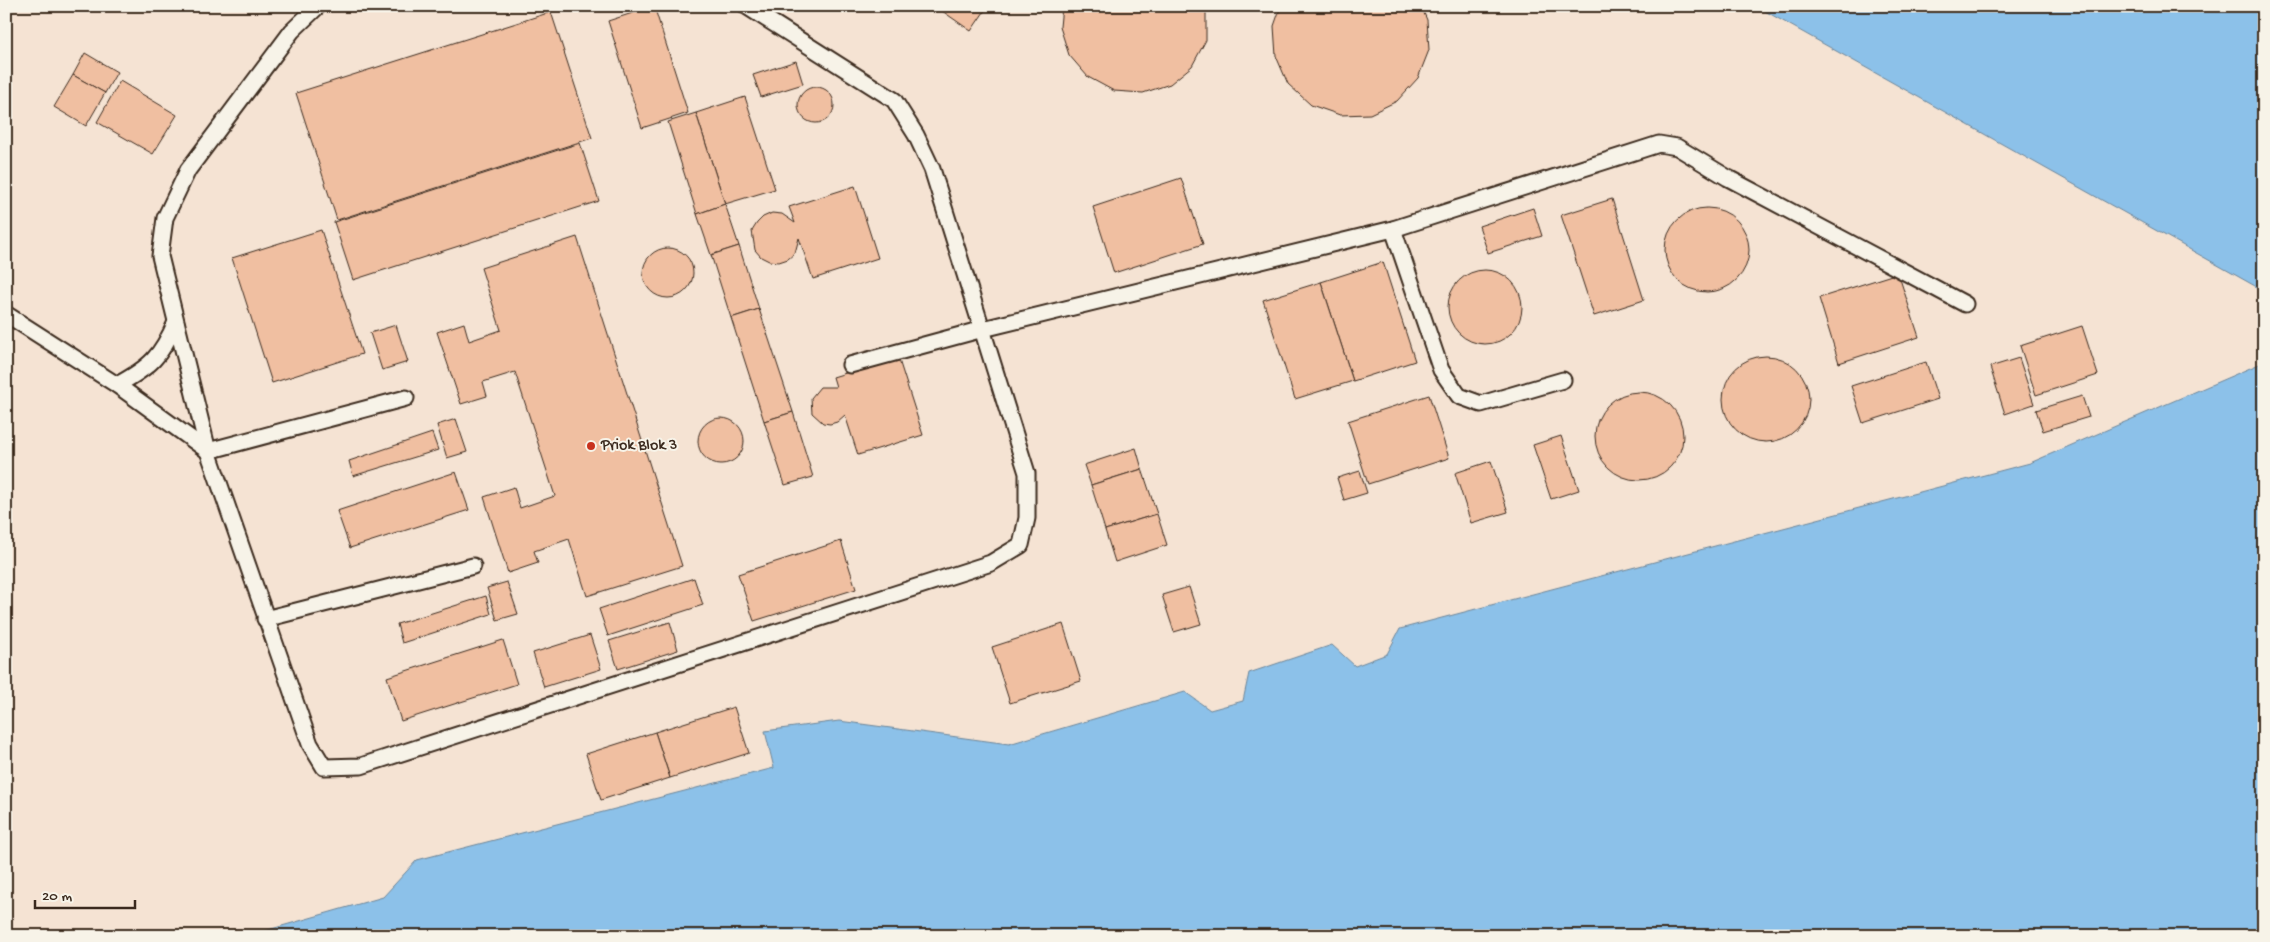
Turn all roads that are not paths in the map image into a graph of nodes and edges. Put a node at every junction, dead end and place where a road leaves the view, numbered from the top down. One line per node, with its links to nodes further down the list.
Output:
1 (318, 6): 6 (lane)
2 (746, 6): 7 (lane)
3 (1393, 229): 4 (lane); 7 (lane); 9 (lane)
4 (1965, 304)
5 (6, 314): 10 (lane)
6 (176, 322): 10 (lane); 12 (lane)
7 (983, 329): 8 (lane); 14 (lane)
8 (850, 365)
9 (1563, 380)
10 (118, 384): 12 (lane)
11 (406, 398): 12 (lane)
12 (208, 451): 14 (lane)
13 (473, 566): 14 (lane)
14 (266, 619)

